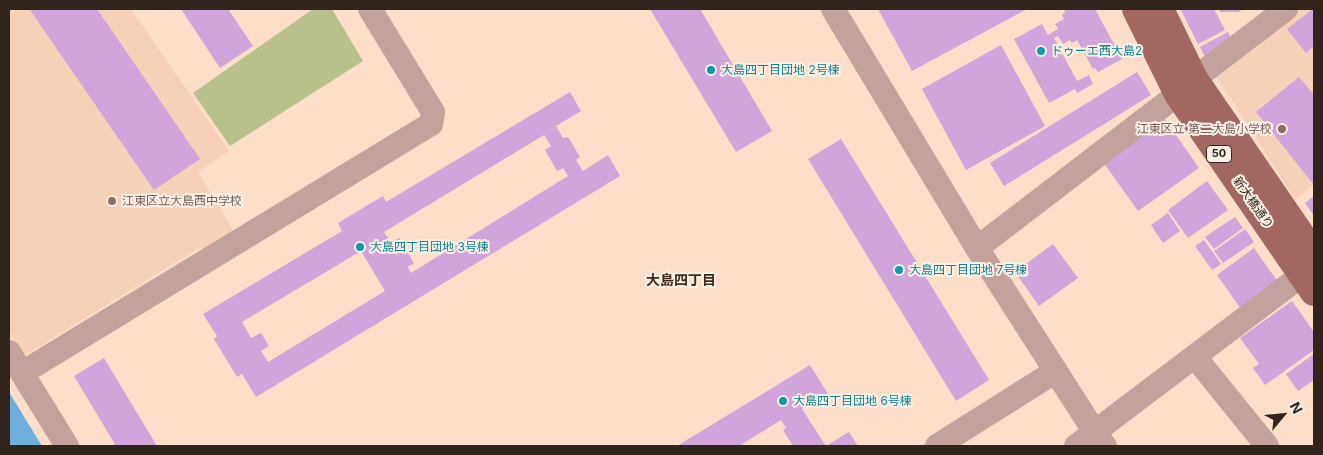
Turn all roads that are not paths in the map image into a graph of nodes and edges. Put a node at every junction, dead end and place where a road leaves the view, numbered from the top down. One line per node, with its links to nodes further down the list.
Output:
1 (370, 9): 12 (street)
2 (833, 9): 7 (street)
3 (1136, 9): 6 (main road, 新大橋通り / 50)
4 (1160, 9): 6 (main road, 新大橋通り / 50)
5 (1286, 9): 6 (street)
6 (1186, 87): 7 (street); 8 (main road, 新大橋通り / 50)
7 (977, 248): 11 (street)
8 (1311, 272): 10 (street)
9 (9, 352): 12 (street)
10 (1195, 357): 13 (street); 17 (street)
11 (1056, 371): 13 (street); 15 (street)
12 (22, 374): 14 (street)
13 (1100, 439): 16 (street)
14 (68, 446)
15 (937, 446)
16 (1076, 446)
17 (1267, 446)

